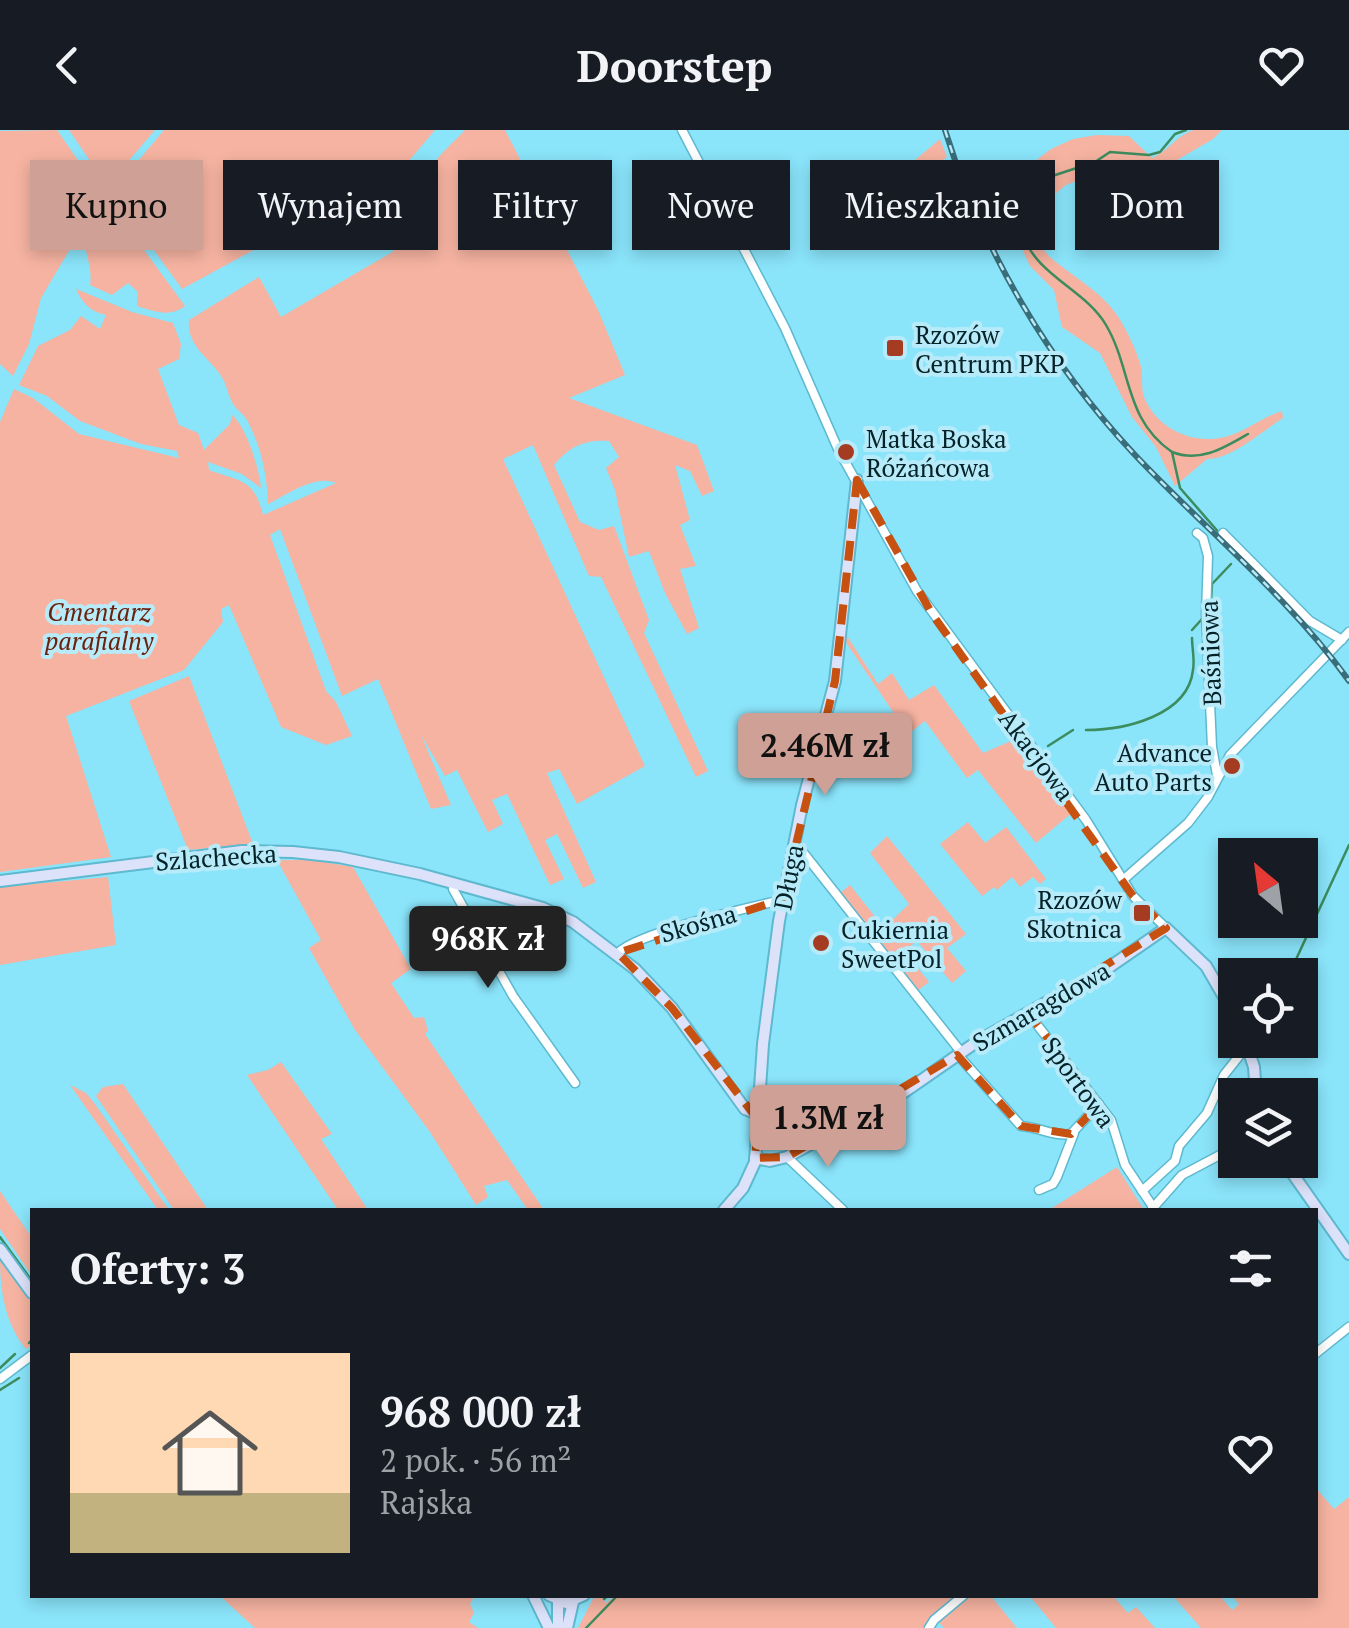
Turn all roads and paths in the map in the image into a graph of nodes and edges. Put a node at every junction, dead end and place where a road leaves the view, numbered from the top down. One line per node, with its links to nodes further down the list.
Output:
1 (682, 130): 2 (street, Akacjowa)
2 (857, 480): 8 (street, Długa); 9 (street, Akacjowa)
3 (1198, 533): 7 (street, Baśniowa)
4 (1223, 533): 6 (street)
5 (1349, 632): 6 (street)
6 (1343, 644): 7 (street)
7 (1217, 776): 9 (street)
8 (793, 846): 12 (street, Długa); 17 (street)
9 (1122, 880): 13 (street, Akacjowa)
10 (0, 881): 11 (street, Szlachecka)
11 (454, 883): 14 (street, Szlachecka); 19 (street)
12 (782, 900): 14 (street, Skośna); 21 (street, Długa)
13 (1166, 928): 15 (street, Akacjowa); 16 (street, Szmaragdowa)
14 (618, 954): 21 (street, Szlachecka)
15 (1218, 987)
16 (1028, 1013): 17 (street, Szmaragdowa); 20 (street, Sportowa)
17 (959, 1054): 22 (street); 24 (street, Szmaragdowa)
18 (1235, 1058): 28 (street)
19 (575, 1084)
20 (1099, 1104): 22 (street); 28 (street, Sportowa)
21 (758, 1114): 25 (street, Długa)
22 (1074, 1132): 27 (street)
23 (1218, 1156): 31 (street)
24 (787, 1157): 25 (street, Szmaragdowa); 30 (street)
25 (755, 1158): 29 (street, Długa)
26 (1296, 1178): 32 (street)
27 (1039, 1190)
28 (1142, 1192): 31 (street, Sportowa)
29 (726, 1208)
30 (841, 1208)
31 (1152, 1208)
32 (1317, 1208)
33 (1318, 1210): 35 (street)
34 (0, 1249): 36 (street)
35 (1349, 1254)
36 (30, 1291)
37 (1349, 1326): 38 (street)
38 (1318, 1352)
39 (30, 1356): 40 (street)
40 (0, 1379)
41 (535, 1598): 46 (street)
42 (579, 1598): 45 (street)
43 (960, 1598): 49 (street)
44 (554, 1599): 45 (street); 47 (street)
45 (573, 1602): 48 (street)
46 (550, 1628)
47 (558, 1628)
48 (568, 1628)
49 (929, 1628)

